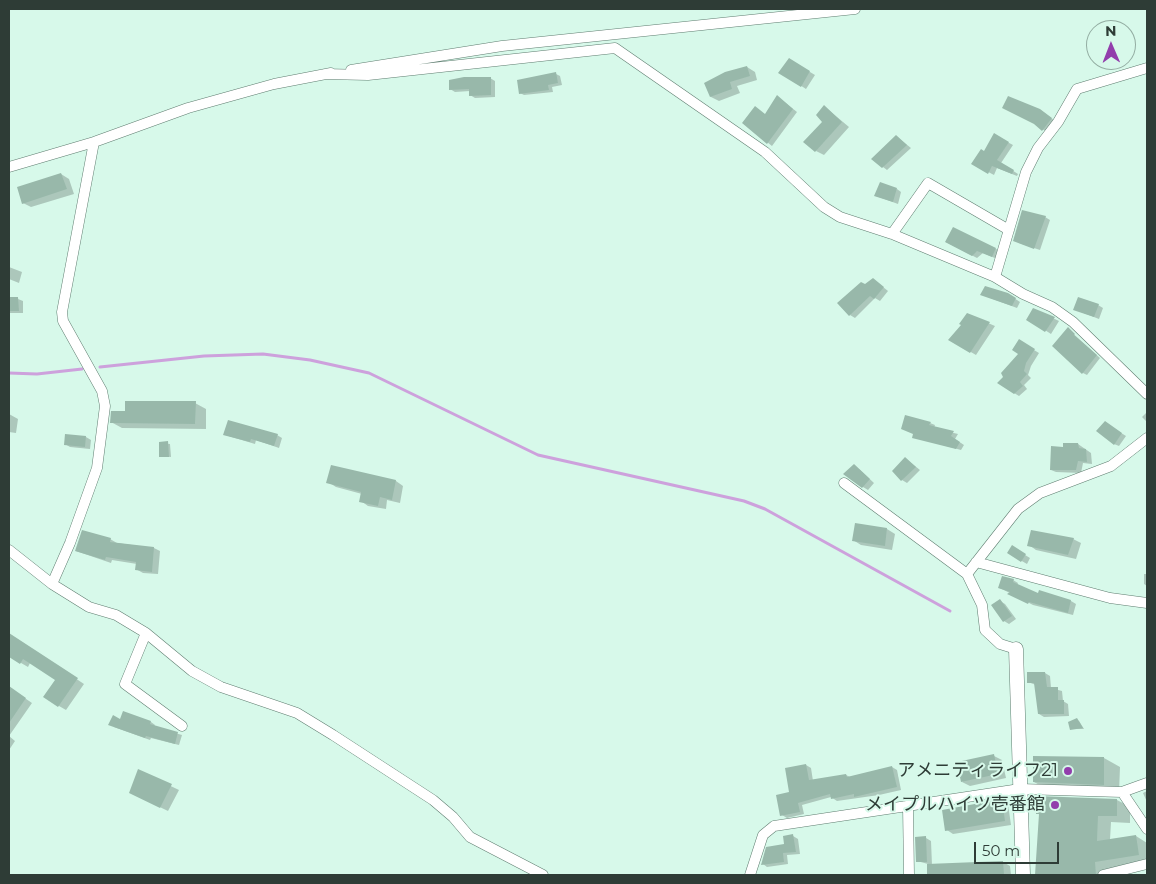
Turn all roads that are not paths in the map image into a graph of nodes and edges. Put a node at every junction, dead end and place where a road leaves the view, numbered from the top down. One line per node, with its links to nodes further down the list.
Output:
1 (855, 9): 3 (street)
2 (1147, 68): 6 (street)
3 (325, 74): 4 (street); 7 (street)
4 (94, 142): 5 (street); 15 (street)
5 (9, 167)
6 (1009, 230): 7 (street); 8 (street)
7 (892, 234): 8 (street)
8 (995, 277): 9 (street)
9 (1147, 394)
10 (1147, 438): 13 (street)
11 (844, 483): 14 (street)
12 (9, 550): 15 (street)
13 (976, 562): 14 (street); 16 (street)
14 (967, 574): 18 (street)
15 (52, 584): 17 (street)
16 (1147, 603)
17 (146, 633): 19 (street); 26 (street)
18 (1016, 649): 21 (street)
19 (182, 726)
20 (1147, 783): 22 (street)
21 (1020, 789): 22 (street); 23 (street); 29 (street)
22 (1122, 792): 24 (street)
23 (908, 806): 27 (street); 28 (street)
24 (1147, 829)
25 (1147, 864): 30 (street)
26 (543, 875)
27 (750, 875)
28 (909, 875)
29 (1023, 875)
30 (1103, 875)

